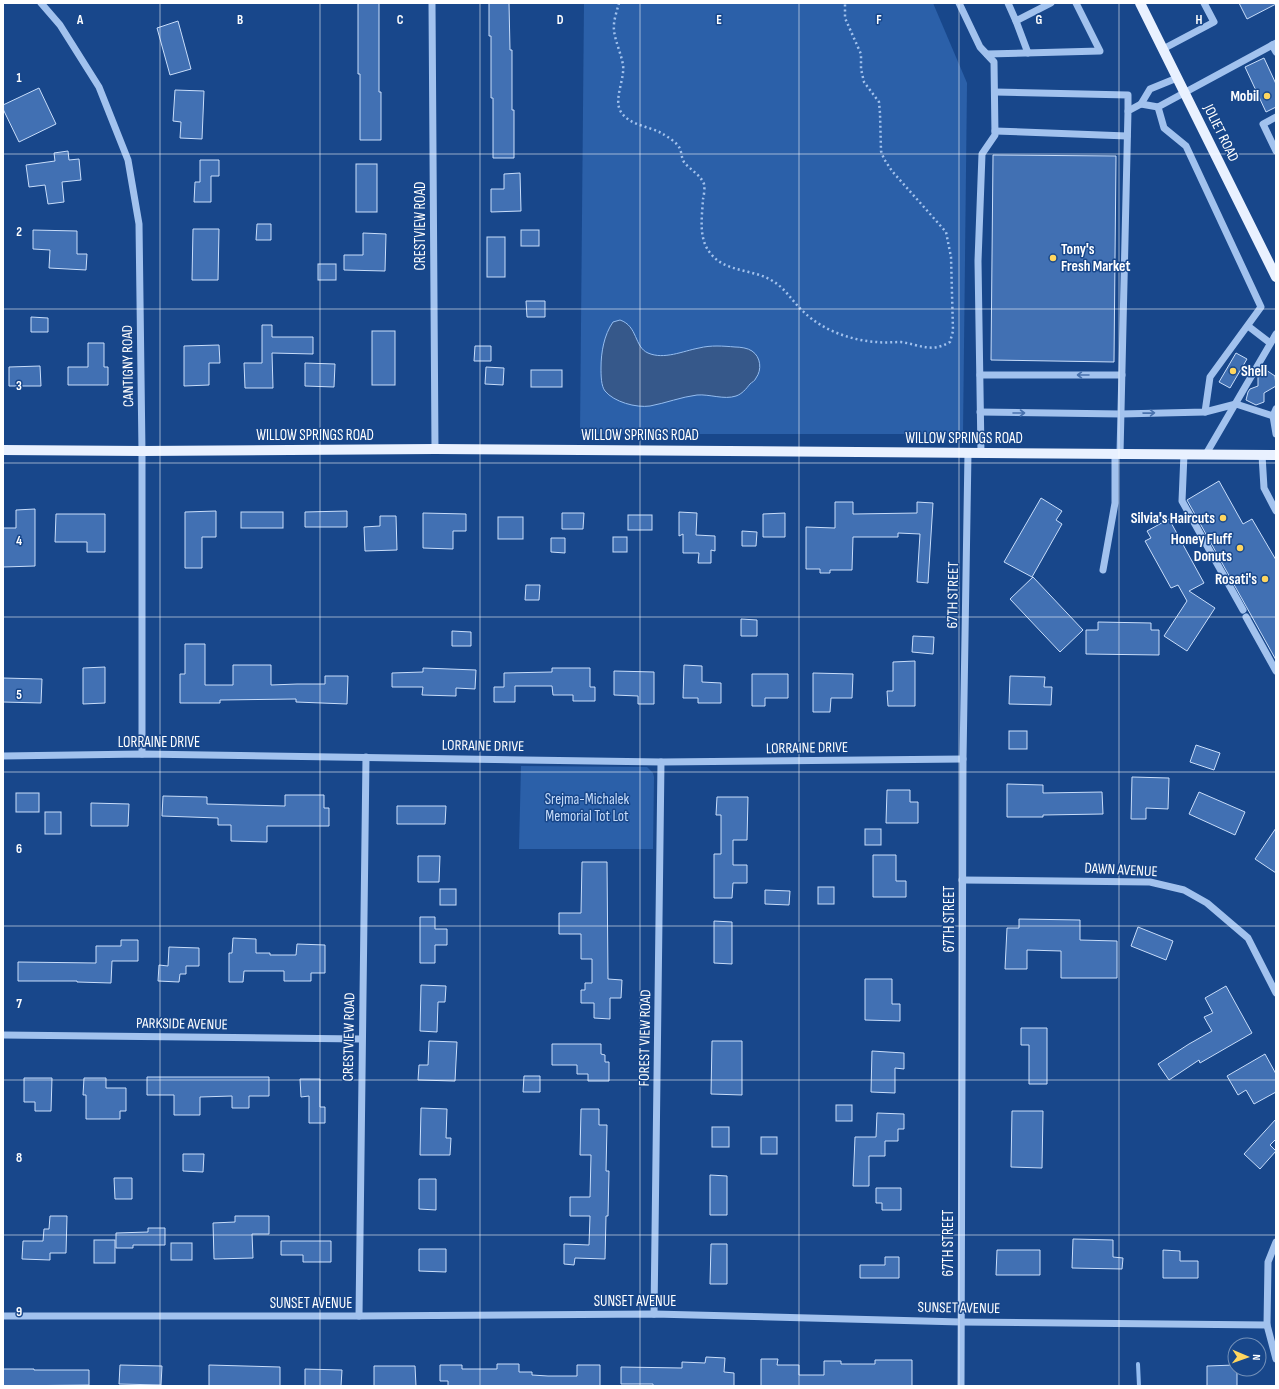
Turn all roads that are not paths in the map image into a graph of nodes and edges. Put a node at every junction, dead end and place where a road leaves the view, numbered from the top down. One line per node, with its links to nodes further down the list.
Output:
1 (41, 3): 39 (street, CANTIGNY ROAD)
2 (432, 3): 37 (street, CRESTVIEW ROAD)
3 (959, 3): 14 (street)
4 (1008, 3): 9 (street)
5 (1050, 3): 9 (street)
6 (1076, 3): 13 (street)
7 (1140, 3): 11 (main road, JOLIET ROAD)
8 (1204, 3): 11 (street)
9 (1016, 21): 13 (street)
10 (1274, 44): 12 (street); 17 (street)
11 (1163, 49): 15 (main road, JOLIET ROAD)
12 (1276, 52)
13 (1028, 53): 14 (street)
14 (987, 54): 16 (street)
15 (1177, 78): 17 (main road, JOLIET ROAD); 18 (street)
16 (995, 92): 20 (street); 22 (street)
17 (1184, 92): 19 (street); 25 (main road, JOLIET ROAD)
18 (1142, 104): 19 (street); 20 (street)
19 (1158, 107): 26 (street)
20 (1128, 111): 23 (street)
21 (1276, 117): 24 (street)
22 (995, 131): 23 (street); 29 (street)
23 (1128, 136): 30 (street)
24 (1276, 151)
25 (1276, 277)
26 (1248, 326): 28 (street); 33 (street)
27 (1276, 334): 28 (street)
28 (1270, 344): 31 (street)
29 (980, 375): 30 (street, one-way to 29); 32 (street)
30 (1122, 375): 35 (street)
31 (1236, 404): 33 (street); 34 (street); 44 (street)
32 (980, 412): 35 (street, one-way to 35); 41 (street)
33 (1204, 412): 35 (street, one-way to 33)
34 (1274, 413): 36 (street)
35 (1121, 414): 42 (street)
36 (1276, 434)
37 (435, 449): 39 (main road, WILLOW SPRINGS ROAD); 40 (main road, WILLOW SPRINGS ROAD)
38 (3, 450): 39 (main road, WILLOW SPRINGS ROAD)
39 (142, 451): 52 (street, CANTIGNY ROAD)
40 (968, 453): 41 (main road, WILLOW SPRINGS ROAD); 55 (street, 67TH STREET)
41 (981, 453): 42 (main road, WILLOW SPRINGS ROAD)
42 (1118, 454): 43 (main road, WILLOW SPRINGS ROAD); 48 (street)
43 (1184, 454): 44 (main road, WILLOW SPRINGS ROAD); 49 (street)
44 (1206, 454): 45 (main road, WILLOW SPRINGS ROAD)
45 (1262, 455): 46 (main road, WILLOW SPRINGS ROAD); 47 (street)
46 (1276, 455)
47 (1276, 511)
48 (1103, 570)
49 (1243, 610)
50 (1246, 617): 51 (street)
51 (1276, 671)
52 (142, 754): 53 (street, LORRAINE DRIVE); 54 (street, LORRAINE DRIVE)
53 (3, 756)
54 (366, 757): 56 (street, LORRAINE DRIVE); 60 (street, CRESTVIEW ROAD)
55 (963, 759): 56 (street, LORRAINE DRIVE); 57 (street, 67TH STREET)
56 (661, 762): 62 (street, FOREST VIEW ROAD)
57 (962, 880): 58 (street, DAWN AVENUE); 65 (street, 67TH STREET)
58 (1276, 994)
59 (3, 1035): 60 (street, PARKSIDE AVENUE)
60 (361, 1039): 64 (street, CRESTVIEW ROAD)
61 (1276, 1242): 66 (street)
62 (654, 1314): 64 (street, SUNSET AVENUE); 65 (street, SUNSET AVENUE)
63 (3, 1316): 64 (street, SUNSET AVENUE)
64 (359, 1316)
65 (961, 1322): 66 (street, SUNSET AVENUE); 68 (street, 67TH STREET)
66 (1267, 1325): 67 (street)
67 (1276, 1359)
68 (961, 1386)

